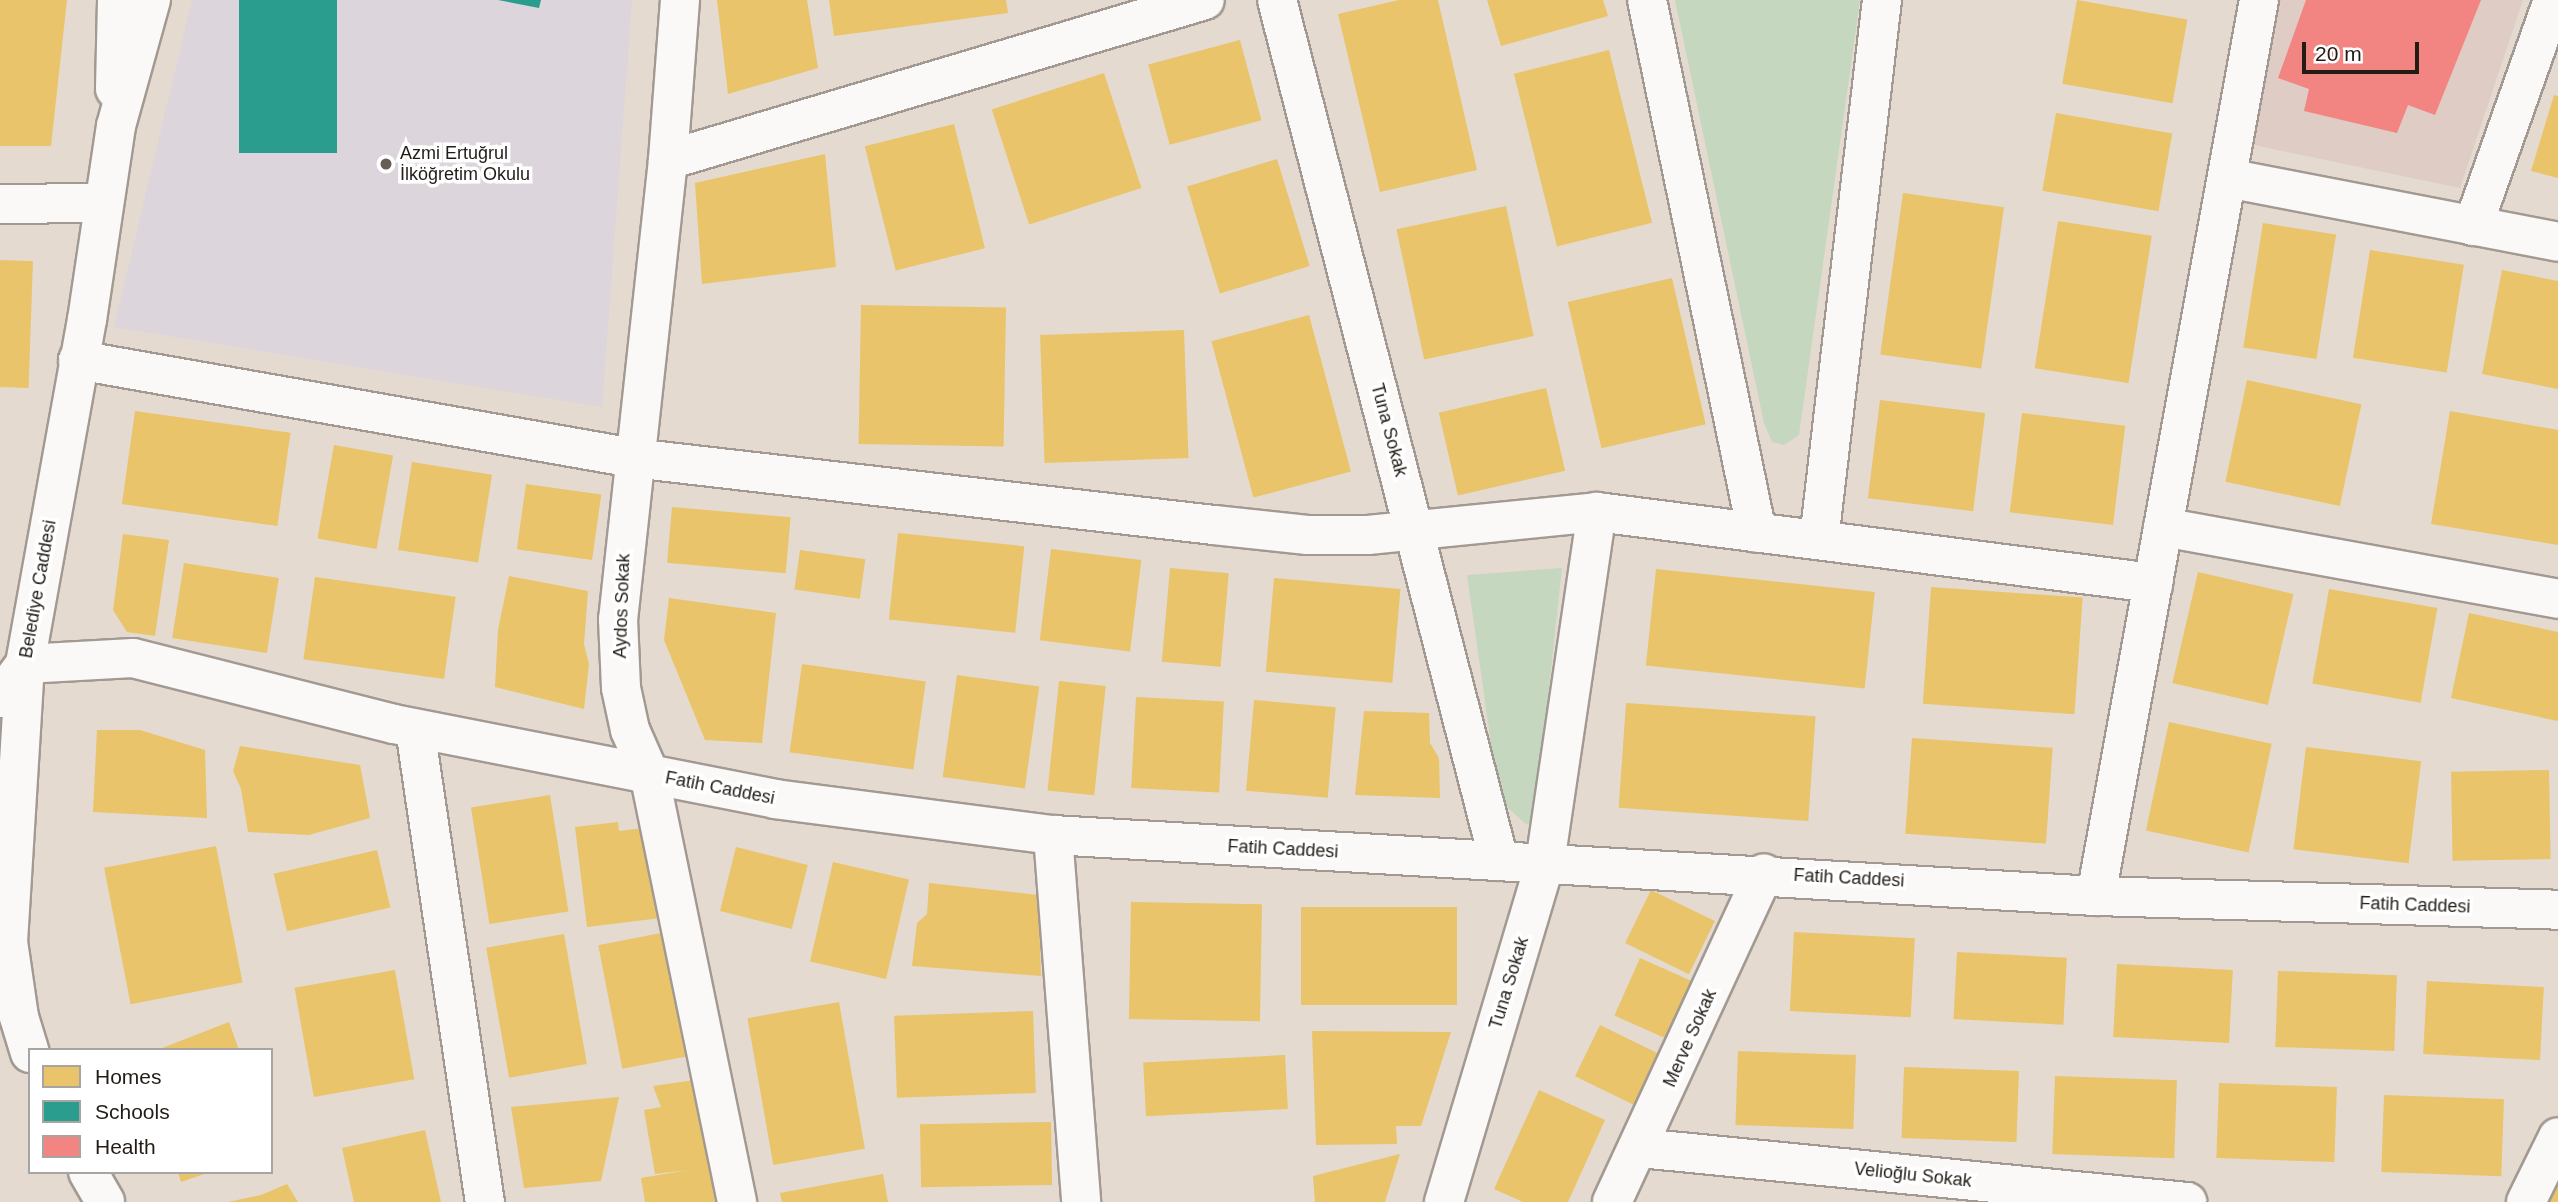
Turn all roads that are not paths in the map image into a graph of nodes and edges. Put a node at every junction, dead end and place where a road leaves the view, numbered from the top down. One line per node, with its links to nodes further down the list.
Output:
1 (117, 0): 10 (street)
2 (151, 0): 10 (street)
3 (680, 0): 11 (street, Aydos Sokak)
4 (1205, 0): 11 (street)
5 (1277, 0): 21 (street, Tuna Sokak)
6 (1647, 0): 22 (street)
7 (1882, 0): 23 (street)
8 (2553, 0): 15 (street)
9 (2256, 1): 12 (street)
10 (116, 126): 13 (street, Belediye Caddesi)
11 (668, 160): 18 (street, Aydos Sokak)
12 (2227, 178): 15 (street); 20 (street)
13 (103, 203): 14 (street); 17 (street, Belediye Caddesi)
14 (0, 204)
15 (2473, 226): 16 (street)
16 (2558, 242)
17 (78, 360): 18 (street); 26 (street, Belediye Caddesi)
18 (633, 458): 21 (street); 29 (street, Aydos Sokak)
19 (1597, 512): 21 (street); 22 (street); 32 (street, Tuna Sokak)
20 (2163, 527): 24 (street); 25 (street)
21 (1416, 533): 31 (street, Tuna Sokak)
22 (1757, 533): 23 (street)
23 (1819, 540): 24 (street)
24 (2153, 583): 34 (street)
25 (2558, 598)
26 (24, 664): 27 (street); 28 (street, Fatih Caddesi); 36 (street, Belediye Caddesi)
27 (0, 698)
28 (415, 729): 29 (street, Fatih Caddesi); 42 (street)
29 (649, 773): 30 (street, Fatih Caddesi); 43 (street, Aydos Sokak)
30 (1053, 835): 31 (street, Fatih Caddesi); 44 (street)
31 (1499, 861): 32 (street, Fatih Caddesi)
32 (1545, 863): 33 (street, Fatih Caddesi); 45 (street, Tuna Sokak)
33 (1764, 873): 34 (street, Fatih Caddesi); 39 (street, Merve Sokak)
34 (2096, 896): 35 (street, Fatih Caddesi)
35 (2558, 910)
36 (4, 954): 37 (street, Belediye Caddesi)
37 (28, 1048)
38 (2557, 1145): 48 (street)
39 (1640, 1148): 46 (street, Merve Sokak); 47 (street, Velioğlu Sokak)
40 (89, 1174): 41 (street)
41 (105, 1202)
42 (485, 1202)
43 (737, 1202)
44 (1081, 1202)
45 (1444, 1202)
46 (1612, 1202)
47 (2187, 1202)
48 (2526, 1202)

